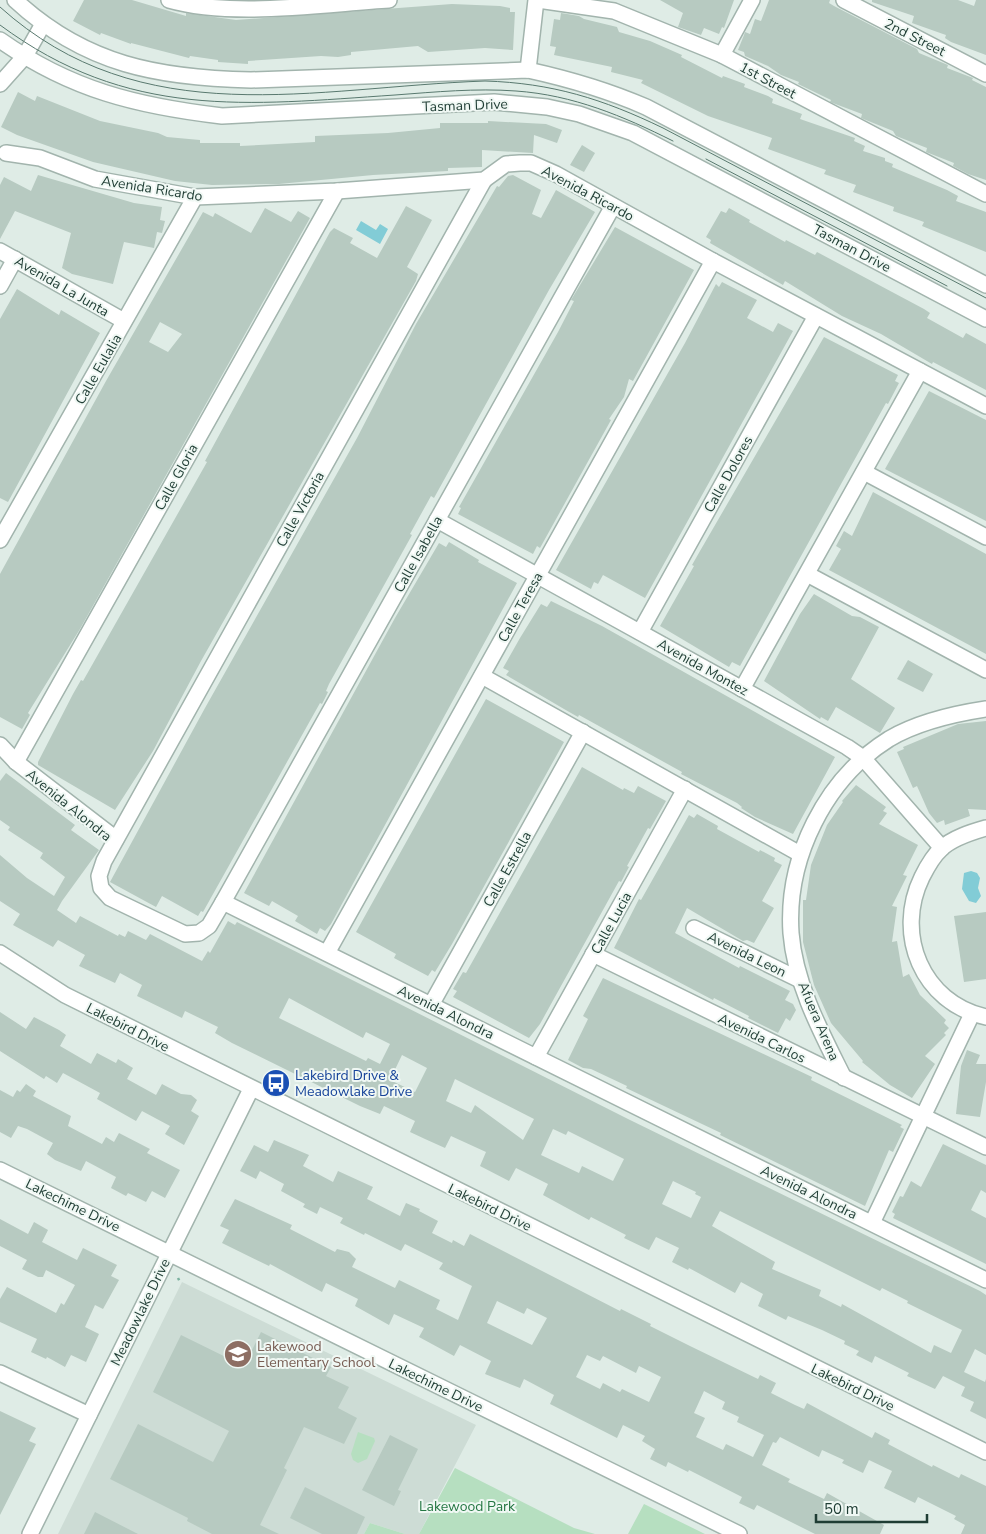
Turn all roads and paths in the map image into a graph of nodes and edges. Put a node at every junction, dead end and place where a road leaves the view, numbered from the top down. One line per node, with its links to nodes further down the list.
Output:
1 (15, 0): 9 (street)
2 (169, 0): 7 (street)
3 (389, 0): 7 (street)
4 (537, 0): 8 (street, 1st Street); 13 (street)
5 (752, 0): 11 (street)
6 (844, 0): 14 (street, 2nd Street)
7 (213, 4)
8 (617, 5): 11 (street, 1st Street)
9 (43, 24): 12 (street); 13 (street)
10 (0, 40): 12 (street, Tasman Drive)
11 (722, 55): 19 (street, 1st Street)
12 (25, 56): 15 (street); 28 (street, Tasman Drive)
13 (528, 70): 25 (street)
14 (986, 74)
15 (0, 84)
16 (6, 153): 20 (street, Avenida Ricardo)
17 (484, 180): 18 (street, Avenida Ricardo); 21 (street, Avenida Ricardo); 49 (street, Calle Victoria)
18 (336, 191): 20 (street, Avenida Ricardo); 46 (street, Calle Gloria)
19 (986, 194)
20 (195, 197): 29 (street, Calle Eulalia)
21 (613, 206): 24 (street, Avenida Ricardo); 33 (street, Calle Isabella)
22 (0, 251): 23 (street, Avenida La Junta)
23 (15, 259): 26 (street); 29 (street, Avenida La Junta)
24 (713, 261): 27 (street, Avenida Ricardo); 37 (street, Calle Teresa)
25 (986, 285)
26 (0, 286)
27 (816, 316): 30 (street, Avenida Ricardo); 38 (street, Calle Dolores)
28 (986, 320)
29 (124, 321): 35 (street, Calle Eulalia)
30 (920, 371): 31 (street, Avenida Ricardo); 32 (street)
31 (986, 406)
32 (864, 472): 34 (street); 36 (street)
33 (437, 520): 37 (street, Avenida Montez); 52 (street, Calle Isabella)
34 (986, 537)
35 (0, 540)
36 (807, 574): 39 (street); 41 (street)
37 (538, 576): 38 (street, Avenida Montez); 40 (street, Calle Teresa)
38 (640, 632): 41 (street, Avenida Montez)
39 (986, 670)
40 (482, 676): 43 (street); 55 (street, Calle Teresa)
41 (742, 689): 45 (street, Avenida Montez)
42 (986, 709): 45 (street, Afuera Arena)
43 (583, 732): 47 (street); 58 (street, Calle Estrella)
44 (0, 745): 46 (street, Avenida Alondra)
45 (863, 758): 50 (street, Avenida Montez); 51 (street, Afuera Arena)
46 (16, 762): 49 (street, Avenida Alondra)
47 (685, 790): 51 (street); 56 (street, Calle Lucia)
48 (986, 828): 50 (street)
49 (116, 839): 52 (street, Avenida Alondra)
50 (942, 848): 59 (street)
51 (800, 854): 57 (street, Afuera Arena)
52 (223, 902): 55 (street, Avenida Alondra)
53 (694, 928): 57 (street, Avenida Leon)
54 (0, 953): 62 (street, Lakebird Drive)
55 (327, 953): 58 (street, Avenida Alondra)
56 (593, 954): 60 (street, Calle Lucia); 61 (street, Avenida Carlos)
57 (800, 980): 61 (street, Afuera Arena)
58 (431, 1005): 60 (street, Avenida Alondra)
59 (979, 1015): 63 (street)
60 (536, 1057): 66 (street, Avenida Alondra)
61 (844, 1078): 63 (street, Avenida Carlos)
62 (251, 1089): 67 (street, Meadowlake Drive); 73 (street, Lakebird Drive)
63 (924, 1117): 64 (street, Avenida Carlos); 66 (street)
64 (983, 1143)
65 (0, 1170): 67 (street, Lakechime Drive)
66 (872, 1223): 69 (street, Avenida Alondra)
67 (169, 1252): 72 (street, Meadowlake Drive); 75 (street, Lakechime Drive)
68 (178, 1278): 70 (path)
69 (986, 1280)
70 (180, 1282)
71 (0, 1373): 72 (street)
72 (89, 1415): 74 (street, Meadowlake Drive)
73 (986, 1452)
74 (30, 1534)
75 (738, 1534)

